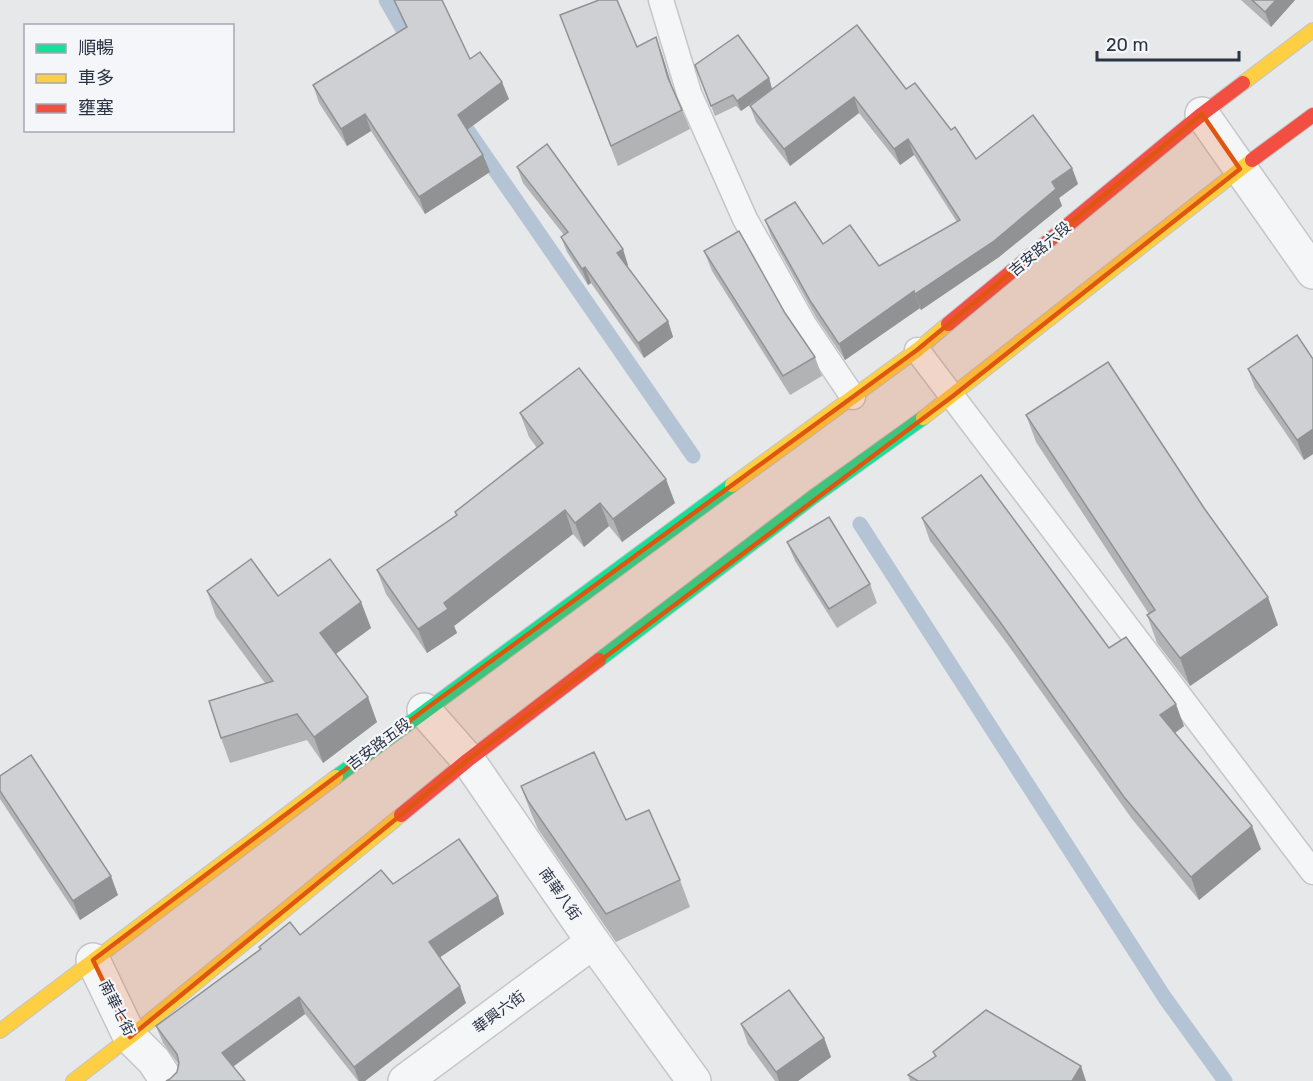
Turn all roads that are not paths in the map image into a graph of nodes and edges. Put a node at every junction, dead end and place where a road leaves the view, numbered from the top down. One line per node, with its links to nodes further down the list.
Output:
1 (660, 0): 9 (lane)
2 (1313, 30): 3 (main road, 吉安路六段)
3 (1202, 114): 5 (street); 7 (main road, 吉安路六段)
4 (1313, 115): 5 (main road)
5 (1240, 169): 6 (street); 8 (main road)
6 (1313, 272)
7 (917, 350): 8 (lane); 9 (main road, 吉安路六段)
8 (953, 396): 12 (main road); 13 (lane)
9 (853, 397): 10 (main road, 吉安路六段)
10 (763, 463): 11 (main road, 吉安路五段)
11 (424, 710): 12 (street, 南華八街); 15 (main road, 吉安路五段)
12 (468, 760): 14 (street, 南華八街); 17 (main road)
13 (1313, 872)
14 (593, 942): 20 (street, 華興六街); 21 (street, 南華八街)
15 (93, 960): 16 (main road, 吉安路五段); 17 (street, 南華七街)
16 (0, 1031)
17 (130, 1037): 18 (main road); 19 (street, 南華七街)
18 (73, 1081)
19 (167, 1081)
20 (405, 1081)
21 (694, 1081)

